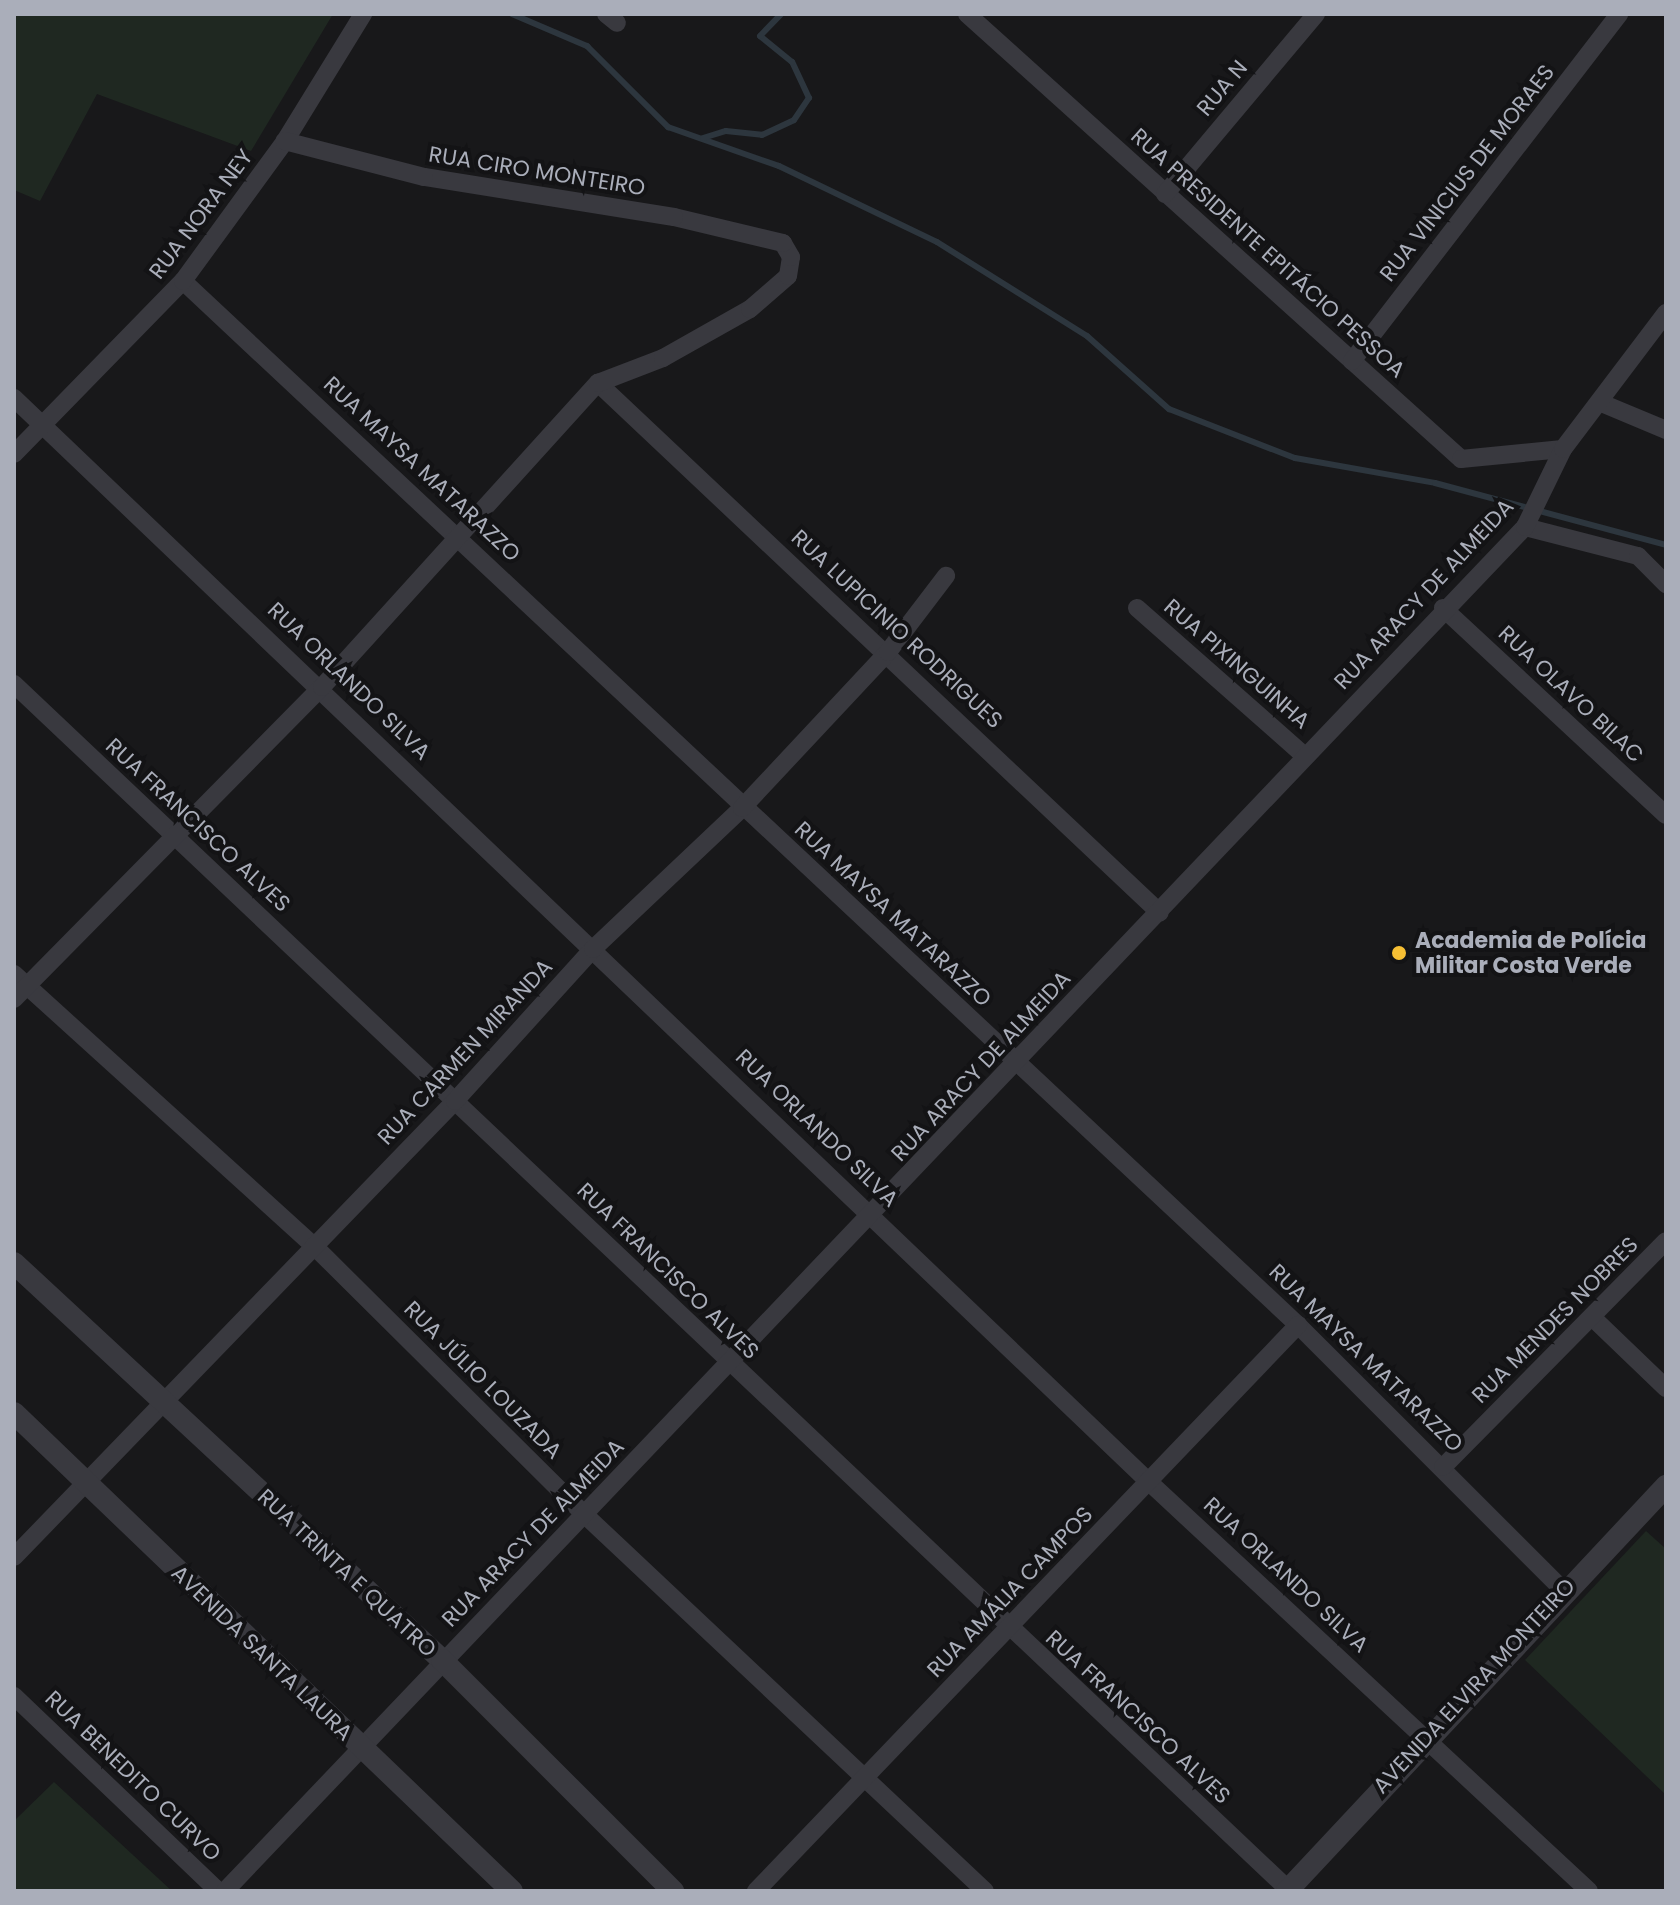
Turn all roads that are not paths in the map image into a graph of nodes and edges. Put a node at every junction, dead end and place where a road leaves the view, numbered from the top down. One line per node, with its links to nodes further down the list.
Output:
1 (363, 14): 6 (street, RUA NORA NEY)
2 (967, 14): 5 (street, RUA PRESIDENTE EPITÁCIO PESSOA)
3 (1316, 14): 7 (street, RUA N)
4 (1612, 17): 10 (street, RUA VINICIUS DE MORAES)
5 (989, 21): 7 (street, RUA PRESIDENTE EPITÁCIO PESSOA)
6 (285, 141): 8 (street, RUA NORA NEY); 11 (street, RUA CIRO MONTEIRO)
7 (1165, 194): 10 (street, RUA PRESIDENTE EPITÁCIO PESSOA)
8 (183, 281): 14 (street, RUA NORA NEY); 19 (street, RUA MAYSA MATARAZZO)
9 (1666, 313): 13 (street, RUA ARACY DE ALMEIDA)
10 (1352, 361): 16 (street, RUA PRESIDENTE EPITÁCIO PESSOA)
11 (598, 383): 19 (street); 24 (street, RUA LUPICINIO RODRIGUES)
12 (14, 398): 14 (street, RUA ORLANDO SILVA)
13 (1599, 402): 15 (street); 16 (street, RUA ARACY DE ALMEIDA)
14 (42, 425): 17 (street, RUA NORA NEY); 26 (street, RUA ORLANDO SILVA)
15 (1666, 430)
16 (1563, 449): 18 (street, RUA ARACY DE ALMEIDA)
17 (14, 454)
18 (1529, 520): 21 (street); 23 (street, RUA ARACY DE ALMEIDA)
19 (461, 536): 26 (street); 28 (street, RUA MAYSA MATARAZZO)
20 (946, 576): 24 (street, RUA CARMEN MIRANDA)
21 (1666, 584)
22 (1137, 608): 27 (street, RUA PIXINGUINHA)
23 (1443, 608): 27 (street, RUA ARACY DE ALMEIDA); 29 (street, RUA OLAVO BILAC)
24 (888, 652): 28 (street, RUA CARMEN MIRANDA); 31 (street, RUA LUPICINIO RODRIGUES)
25 (14, 684): 30 (street, RUA FRANCISCO ALVES)
26 (322, 687): 30 (street); 32 (street, RUA ORLANDO SILVA)
27 (1305, 756): 31 (street, RUA ARACY DE ALMEIDA)
28 (742, 808): 32 (street, RUA CARMEN MIRANDA); 34 (street, RUA MAYSA MATARAZZO)
29 (1666, 815)
30 (174, 835): 33 (street); 35 (street, RUA FRANCISCO ALVES)
31 (1160, 913): 34 (street, RUA ARACY DE ALMEIDA)
32 (593, 949): 35 (street, RUA CARMEN MIRANDA); 36 (street, RUA ORLANDO SILVA)
33 (18, 986): 38 (street, RUA JÚLIO LOUZADA)
34 (1017, 1061): 36 (street, RUA ARACY DE ALMEIDA); 41 (street, RUA MAYSA MATARAZZO)
35 (455, 1101): 38 (street, RUA CARMEN MIRANDA); 42 (street, RUA FRANCISCO ALVES)
36 (873, 1215): 42 (street, RUA ARACY DE ALMEIDA); 48 (street, RUA ORLANDO SILVA)
37 (1666, 1241): 40 (street, RUA MENDES NOBRES)
38 (314, 1246): 44 (street, RUA CARMEN MIRANDA); 50 (street, RUA JÚLIO LOUZADA)
39 (14, 1263): 44 (street, RUA TRINTA E QUATRO)
40 (1593, 1318): 43 (street); 46 (street, RUA MENDES NOBRES)
41 (1298, 1325): 46 (street, RUA MAYSA MATARAZZO); 48 (street, RUA AMÁLIA CAMPOS)
42 (731, 1365): 50 (street, RUA ARACY DE ALMEIDA); 53 (street, RUA FRANCISCO ALVES)
43 (1666, 1388)
44 (162, 1403): 47 (street, RUA CARMEN MIRANDA); 54 (street, RUA TRINTA E QUATRO)
45 (14, 1413): 47 (street, AVENIDA SANTA LAURA)
46 (1443, 1467): 52 (street, RUA MAYSA MATARAZZO)
47 (85, 1481): 51 (street, RUA CARMEN MIRANDA); 57 (street, AVENIDA SANTA LAURA)
48 (1148, 1481): 53 (street, RUA AMÁLIA CAMPOS); 56 (street, RUA ORLANDO SILVA)
49 (1666, 1486): 52 (street, AVENIDA ELVIRA MONTEIRO)
50 (585, 1515): 54 (street, RUA ARACY DE ALMEIDA); 58 (street, RUA JÚLIO LOUZADA)
51 (14, 1557)
52 (1563, 1590): 56 (street, AVENIDA ELVIRA MONTEIRO)
53 (1008, 1628): 58 (street, RUA AMÁLIA CAMPOS); 59 (street, RUA FRANCISCO ALVES)
54 (442, 1660): 57 (street, RUA ARACY DE ALMEIDA); 63 (street, RUA TRINTA E QUATRO)
55 (14, 1696): 60 (street, RUA BENEDITO CURVO)
56 (1426, 1736): 59 (street, AVENIDA ELVIRA MONTEIRO); 66 (street, RUA ORLANDO SILVA)
57 (359, 1746): 61 (street, RUA ARACY DE ALMEIDA); 62 (street, AVENIDA SANTA LAURA)
58 (867, 1775): 64 (street, RUA AMÁLIA CAMPOS); 65 (street, RUA JÚLIO LOUZADA)
59 (1288, 1890)
60 (218, 1891)
61 (225, 1891)
62 (512, 1891)
63 (673, 1891)
64 (756, 1891)
65 (985, 1891)
66 (1589, 1891)

